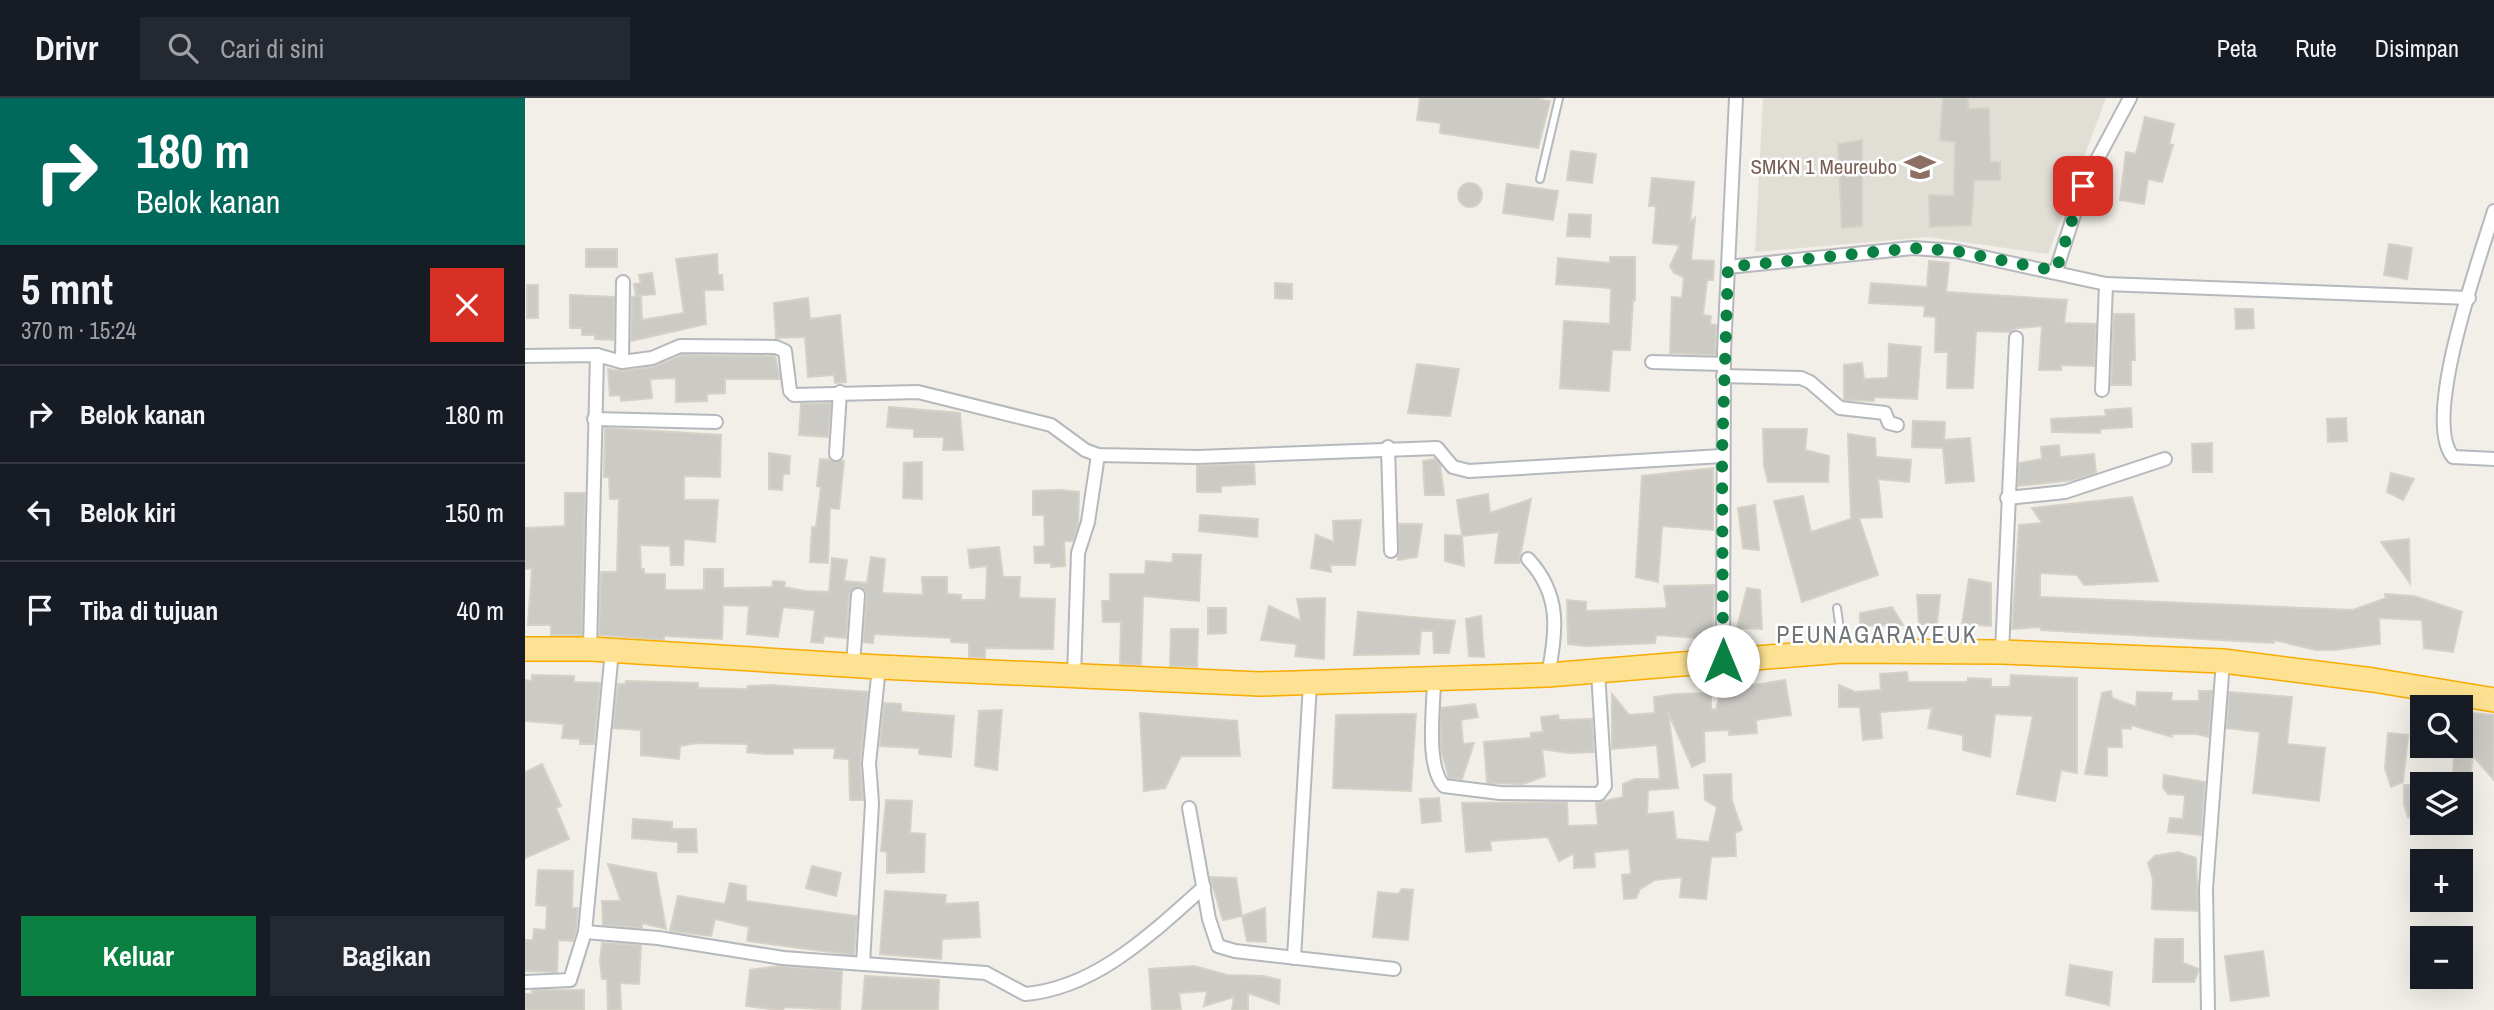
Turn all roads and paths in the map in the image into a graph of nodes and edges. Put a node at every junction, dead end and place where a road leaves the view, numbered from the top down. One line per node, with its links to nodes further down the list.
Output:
1 (1559, 98): 4 (lane)
2 (1736, 98): 6 (street)
3 (2130, 98): 7 (street)
4 (1540, 179)
5 (2494, 211): 10 (street)
6 (1730, 267): 7 (street); 16 (street)
7 (2056, 271): 9 (street)
8 (622, 282): 14 (street)
9 (2106, 284): 10 (street); 17 (street)
10 (2469, 299): 27 (street)
11 (2016, 338): 28 (street)
12 (597, 355): 13 (street); 14 (street); 19 (street)
13 (525, 356)
14 (622, 362): 18 (street)
15 (1652, 362): 16 (street)
16 (1726, 372): 21 (street); 25 (street)
17 (2102, 390)
18 (839, 392): 23 (street); 24 (street)
19 (594, 419): 20 (street); 34 (street)
20 (716, 422)
21 (1897, 425)
22 (1388, 447): 24 (street); 25 (street); 29 (street)
23 (836, 454)
24 (1098, 455): 43 (street)
25 (1722, 456): 37 (street)
26 (2165, 459): 28 (street)
27 (2494, 459)
28 (2007, 498): 36 (street)
29 (1391, 551)
30 (1528, 559): 42 (street)
31 (858, 595): 39 (street)
32 (1837, 608): 35 (lane)
33 (525, 649): 34 (highway)
34 (601, 650): 39 (highway); 49 (street)
35 (1842, 651): 36 (highway); 37 (highway)
36 (2002, 652): 38 (highway)
37 (1723, 661): 41 (highway)
38 (2223, 661): 46 (highway); 54 (street)
39 (853, 666): 40 (highway)
40 (879, 667): 43 (highway); 51 (street)
41 (1598, 672): 42 (highway); 44 (street)
42 (1548, 675): 44 (highway)
43 (1073, 677): 45 (highway)
44 (1434, 679): 45 (highway)
45 (1310, 683): 50 (street)
46 (2494, 700)
47 (1189, 808): 48 (street)
48 (1204, 887): 50 (street); 51 (street)
49 (585, 932): 51 (street); 53 (street)
50 (1294, 958): 52 (street)
51 (863, 964)
52 (1394, 970)
53 (525, 982)
54 (2208, 1010)

